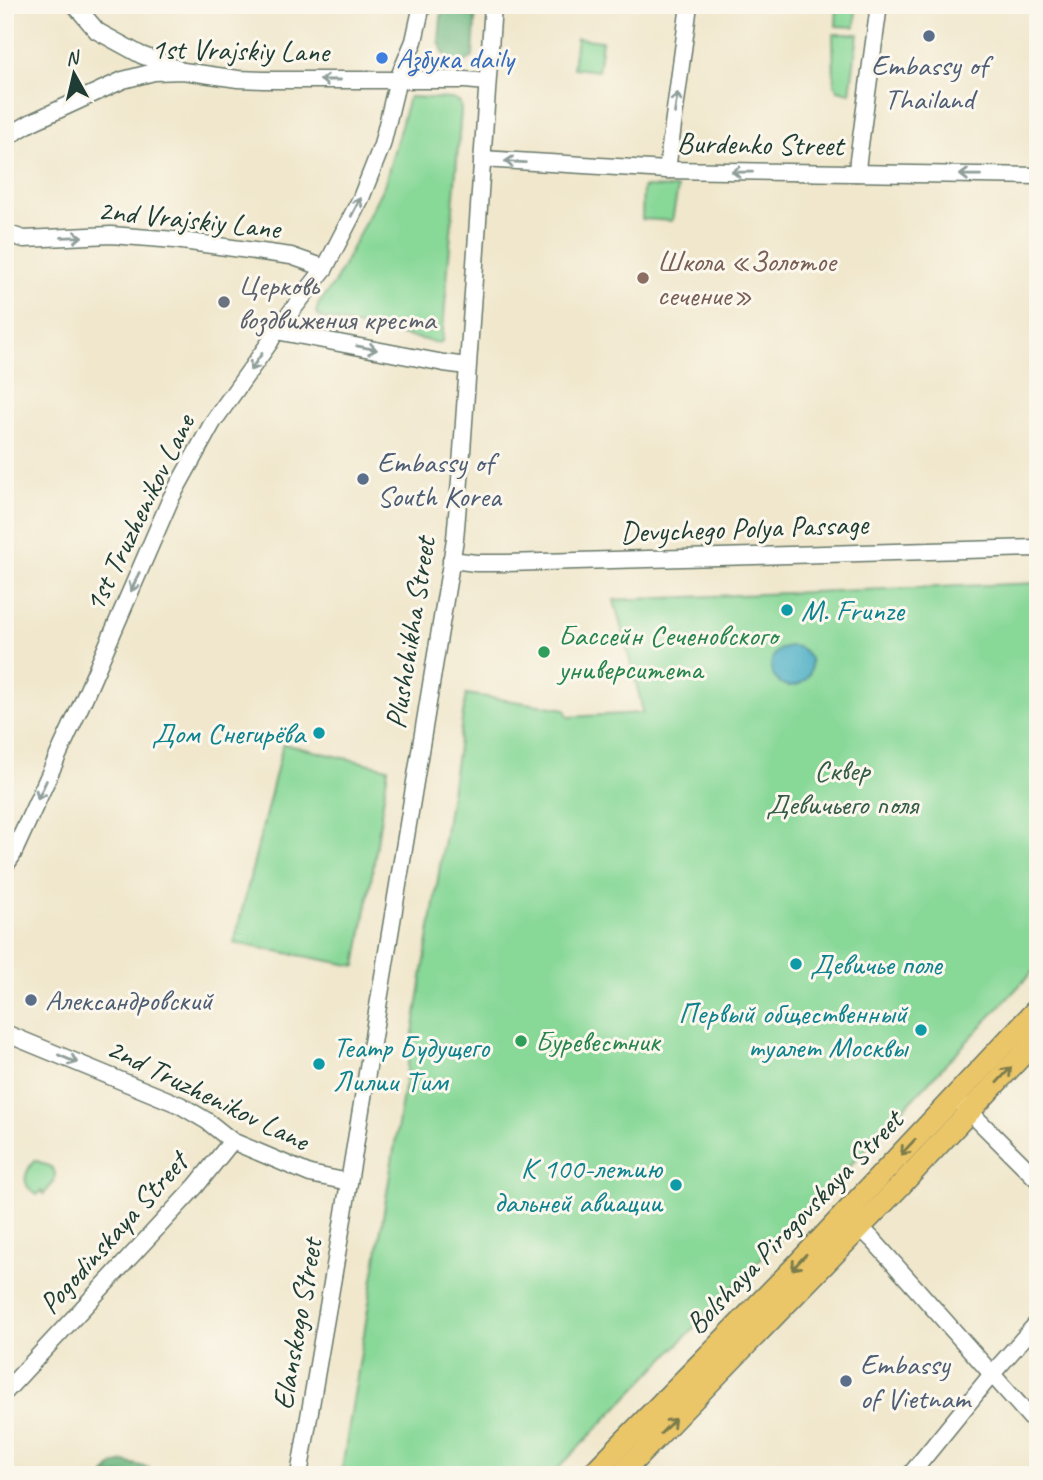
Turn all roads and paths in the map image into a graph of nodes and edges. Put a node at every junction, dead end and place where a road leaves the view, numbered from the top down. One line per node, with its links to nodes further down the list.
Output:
1 (75, 5): 6 (street)
2 (422, 5): 7 (street, 1st Truzhenikov Lane)
3 (493, 5): 8 (street, Plushchikha Street)
4 (689, 5): 11 (street, one-way to 4)
5 (879, 5): 12 (street)
6 (183, 71): 7 (street, 1st Vrajskiy Lane, one-way to 6); 9 (street, 1st Vrajskiy Lane)
7 (398, 79): 8 (street, 1st Vrajskiy Lane); 15 (street, 1st Truzhenikov Lane, one-way to 7)
8 (487, 82): 10 (street, Plushchikha Street)
9 (5, 138)
10 (482, 159): 11 (street, Burdenko Street, one-way to 10); 17 (street, Plushchikha Street)
11 (667, 170): 12 (street, Burdenko Street, one-way to 11)
12 (857, 173): 13 (street, Burdenko Street, one-way to 12)
13 (1038, 176)
14 (5, 233): 15 (street, 2nd Vrajskiy Lane, one-way to 15)
15 (325, 268): 16 (street, 1st Truzhenikov Lane)
16 (276, 331): 17 (street, one-way to 17); 20 (street, 1st Truzhenikov Lane, one-way to 20)
17 (467, 366): 19 (street, Plushchikha Street)
18 (1038, 548): 19 (street, Devychego Polya Passage)
19 (452, 560): 28 (street, Plushchikha Street)
20 (8, 861): 21 (street, 1st Truzhenikov Lane)
21 (5, 880)
22 (1038, 1008): 25 (main road, Bolshaya Pirogovskaya Street)
23 (5, 1033): 26 (street, 2nd Truzhenikov Lane, one-way to 26)
24 (1038, 1038): 25 (main road, Bolshaya Pirogovskaya Street, one-way to 24)
25 (962, 1105): 27 (street); 29 (main road, Bolshaya Pirogovskaya Street)
26 (232, 1141): 28 (street, 2nd Truzhenikov Lane); 32 (street, Pogodinskaya Street)
27 (1038, 1180)
28 (349, 1182): 34 (street, Elanskogo Street)
29 (853, 1220): 31 (street); 35 (main road, Bolshaya Pirogovskaya Street, one-way to 35); 36 (main road, Bolshaya Pirogovskaya Street, one-way to 29)
30 (1038, 1322): 31 (street)
31 (992, 1374): 33 (street); 37 (street)
32 (5, 1392)
33 (1038, 1426)
34 (299, 1475)
35 (591, 1475)
36 (620, 1475)
37 (910, 1475)

